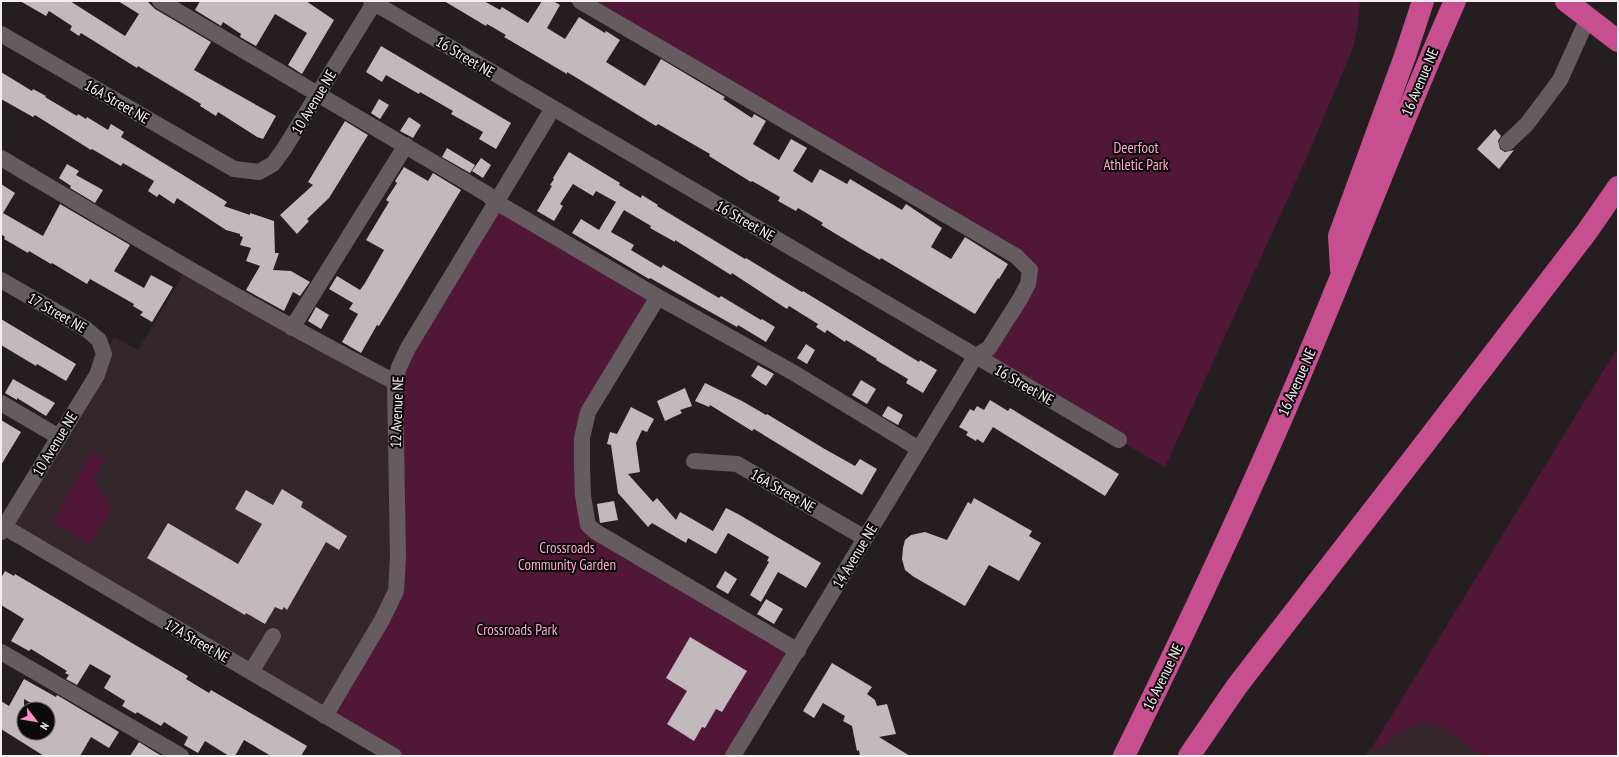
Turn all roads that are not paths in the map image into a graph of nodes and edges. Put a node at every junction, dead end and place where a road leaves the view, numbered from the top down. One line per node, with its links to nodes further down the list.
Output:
1 (160, 1): 11 (street)
2 (580, 1): 26 (street)
3 (1423, 1): 21 (highway)
4 (1455, 1): 21 (highway, 16 Avenue NE)
5 (1566, 1): 7 (highway)
6 (373, 2): 11 (street, 10 Avenue NE); 12 (street, 16 Street NE)
7 (1593, 21): 8 (highway); 10 (highway); 13 (street)
8 (1618, 30)
9 (1, 34): 16 (street, 16A Street NE)
10 (1618, 42)
11 (319, 94): 14 (street); 16 (street, 10 Avenue NE)
12 (553, 108): 18 (street, 12 Avenue NE); 26 (street, 16 Street NE)
13 (1507, 143)
14 (406, 145): 18 (street); 24 (street)
15 (1, 158): 24 (street)
16 (234, 169)
17 (1618, 187): 20 (highway)
18 (496, 202): 23 (street); 27 (street, 12 Avenue NE)
19 (1618, 204): 20 (highway)
20 (1586, 233): 44 (highway)
21 (1341, 274): 43 (highway, 16 Avenue NE)
22 (1, 280): 25 (street, 17 Street NE)
23 (658, 297): 31 (street); 36 (street)
24 (292, 328): 27 (street)
25 (104, 354): 29 (street, 10 Avenue NE)
26 (975, 356): 30 (street, 16 Street NE); 31 (street, 14 Avenue NE)
27 (395, 382): 39 (street, 12 Avenue NE)
28 (1, 403): 29 (street)
29 (59, 437): 33 (street, 10 Avenue NE)
30 (1119, 440)
31 (919, 449): 34 (street, 14 Avenue NE)
32 (694, 461): 34 (street, 16A Street NE)
33 (2, 528): 38 (street, 17A Street NE)
34 (865, 538): 36 (street, 14 Avenue NE)
35 (273, 636): 38 (street)
36 (798, 651): 42 (street, 14 Avenue NE)
37 (1, 652): 40 (street)
38 (251, 672): 39 (street, 17A Street NE)
39 (325, 716): 41 (street, 17A Street NE)
40 (181, 756)
41 (394, 756)
42 (733, 756)
43 (1124, 756)
44 (1189, 756)

